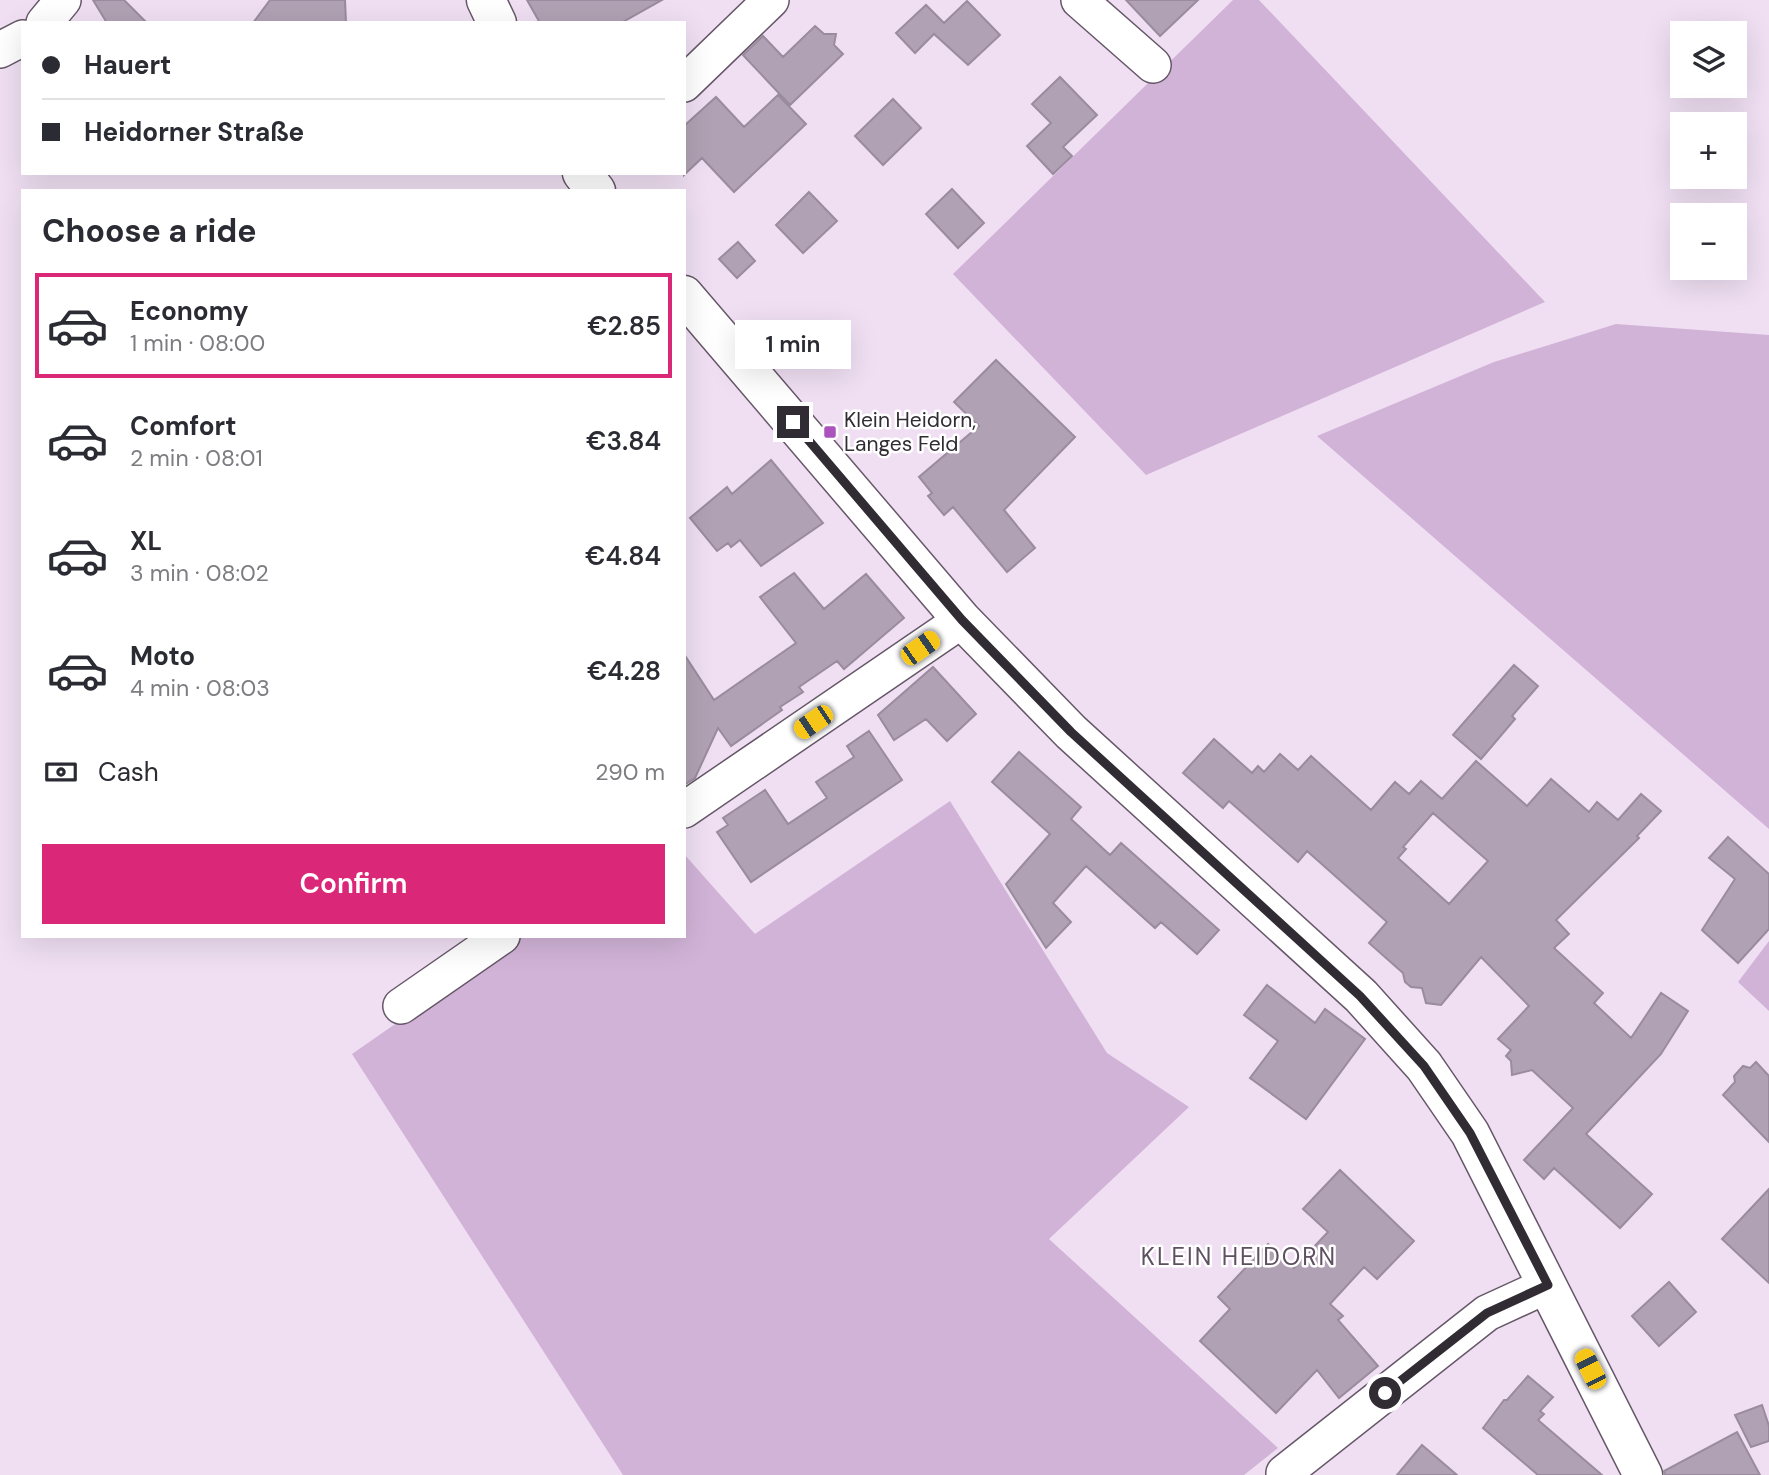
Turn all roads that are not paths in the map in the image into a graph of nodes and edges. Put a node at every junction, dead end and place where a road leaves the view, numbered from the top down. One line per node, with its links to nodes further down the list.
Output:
1 (63, 0): 5 (street)
2 (486, 0): 6 (main road)
3 (771, 0): 10 (street)
4 (1079, 0): 9 (street)
5 (46, 21)
6 (496, 21)
7 (21, 39): 8 (street)
8 (0, 50)
9 (1153, 65)
10 (686, 82)
11 (686, 297): 12 (main road)
12 (962, 620): 13 (street); 16 (main road)
13 (686, 809)
14 (499, 938): 15 (street)
15 (401, 1006)
16 (1548, 1285): 17 (street); 18 (main road)
17 (1284, 1473)
18 (1643, 1475)

